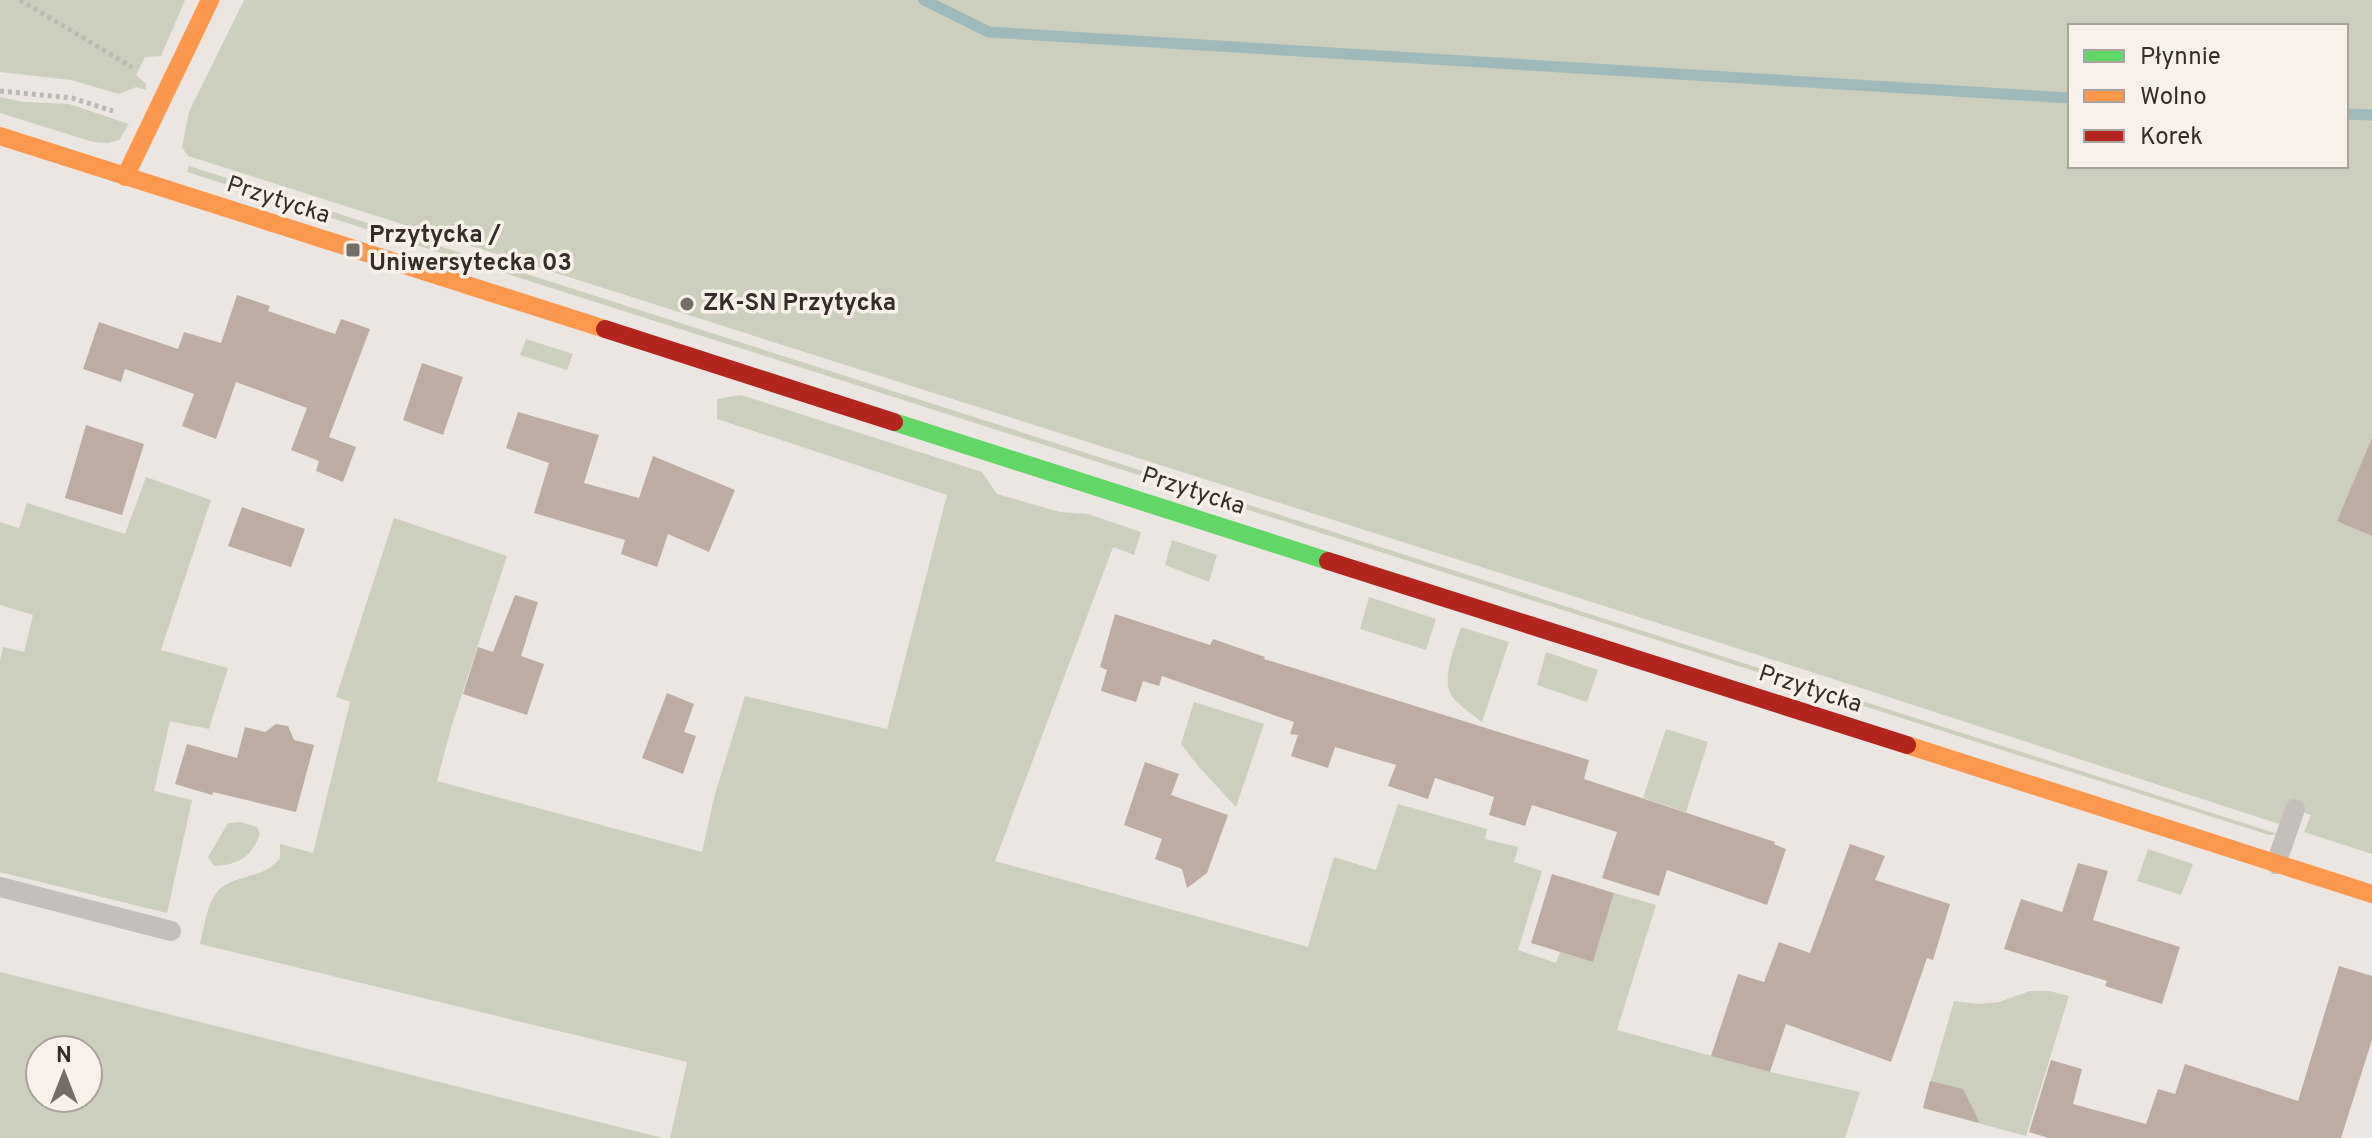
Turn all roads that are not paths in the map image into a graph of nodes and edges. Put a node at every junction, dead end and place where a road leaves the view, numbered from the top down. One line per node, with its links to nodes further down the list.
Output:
1 (210, 0): 3 (main road)
2 (0, 136): 3 (main road, Przytycka)
3 (125, 177): 5 (main road, Przytycka)
4 (2295, 809): 5 (lane)
5 (2276, 864): 7 (main road, Przytycka)
6 (0, 887): 8 (lane)
7 (2372, 894)
8 (171, 931)

